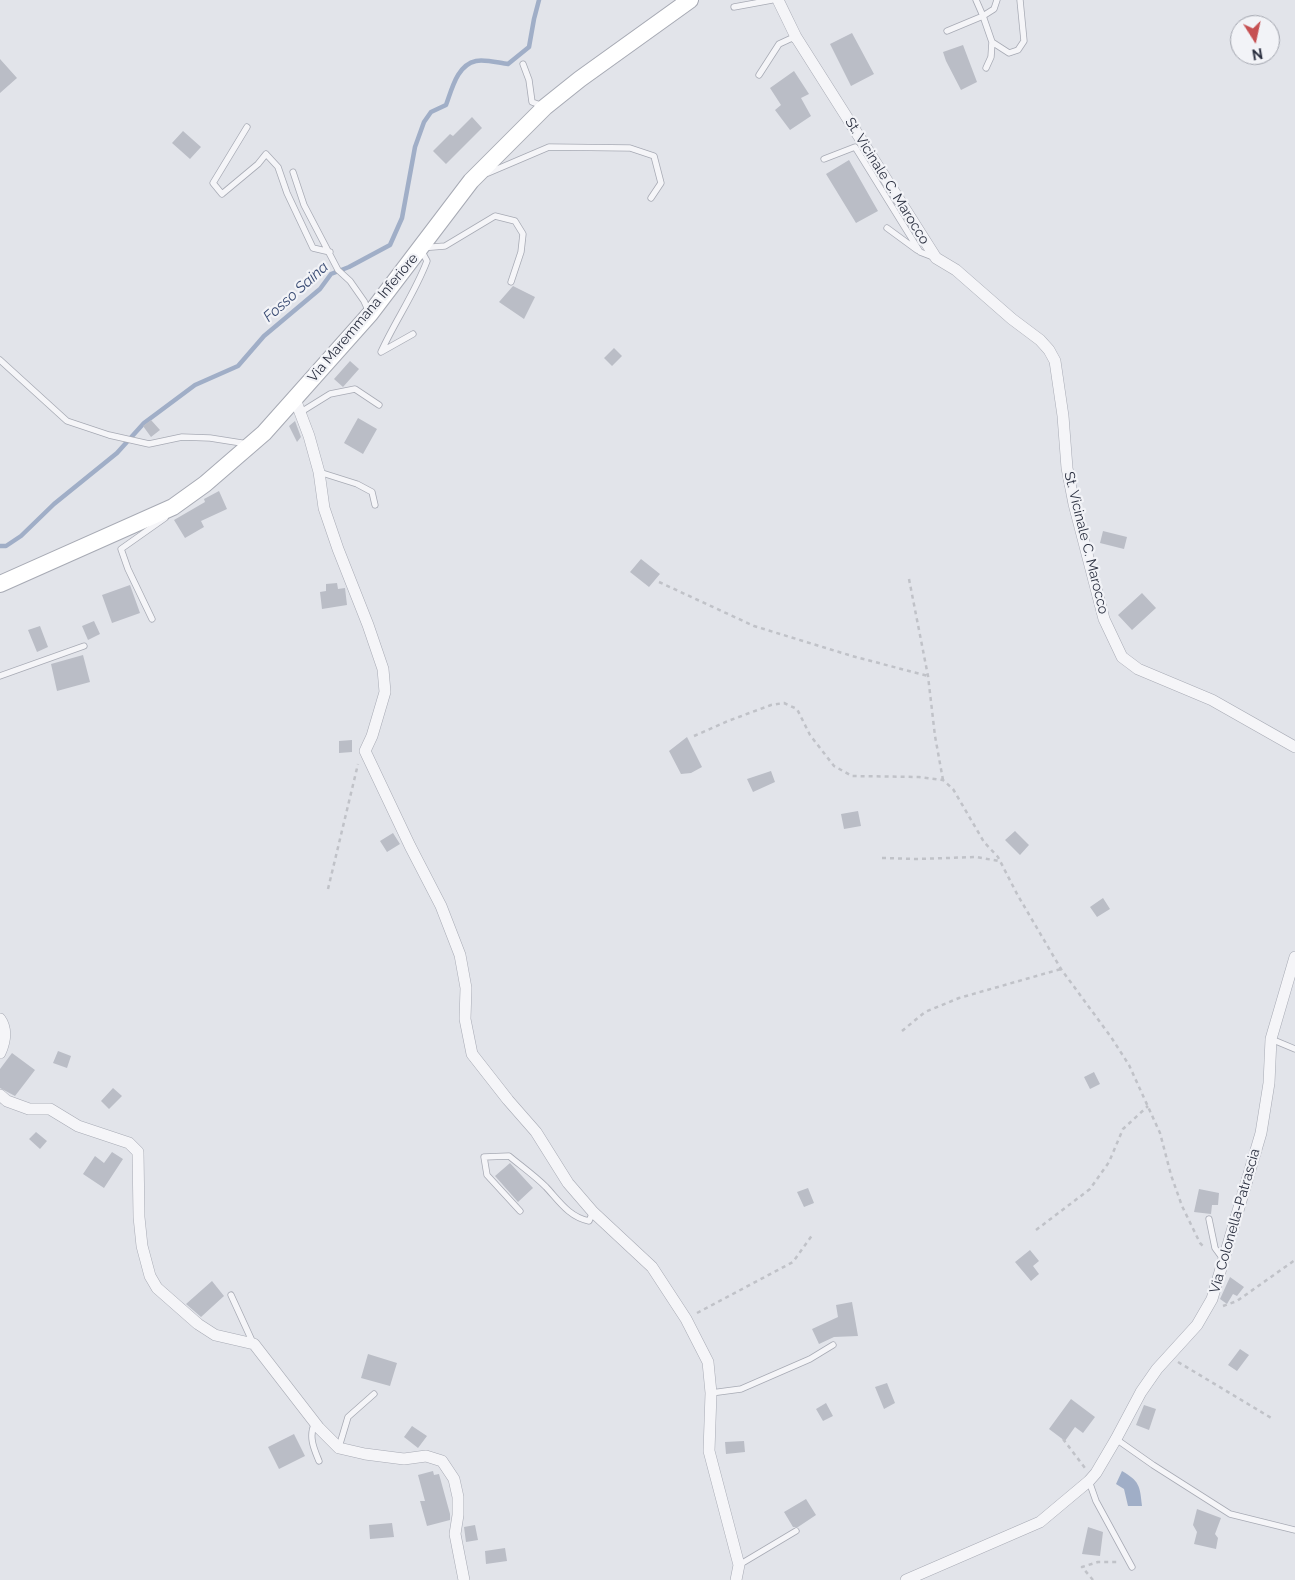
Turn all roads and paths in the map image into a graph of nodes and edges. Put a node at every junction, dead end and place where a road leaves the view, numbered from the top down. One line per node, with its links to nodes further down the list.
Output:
1 (772, 0): 7 (lane)
2 (778, 0): 11 (street, St. Vicinale C. Marocco)
3 (976, 0): 8 (lane)
4 (997, 0): 8 (lane)
5 (1020, 0): 10 (lane)
6 (686, 1): 15 (main road, Via Maremmana Inferiore)
7 (734, 7)
8 (983, 16): 9 (lane); 10 (lane)
9 (947, 31)
10 (992, 42): 13 (lane)
11 (804, 46): 14 (lane); 25 (street, St. Vicinale C. Marocco)
12 (523, 64): 15 (lane)
13 (986, 68)
14 (759, 75)
15 (545, 107): 19 (main road, Via Maremmana Inferiore)
16 (247, 127): 23 (lane)
17 (824, 159): 24 (lane)
18 (293, 172): 23 (lane)
19 (471, 181): 20 (lane); 22 (main road, Via Maremmana Inferiore)
20 (652, 198)
21 (887, 228): 24 (lane)
22 (420, 248): 26 (lane); 27 (main road, Via Maremmana Inferiore); 28 (lane)
23 (330, 252): 27 (lane)
24 (920, 252): 25 (lane)
25 (936, 258): 44 (street, St. Vicinale C. Marocco)
26 (511, 282)
27 (370, 314): 31 (main road, Via Maremmana Inferiore)
28 (412, 334)
29 (0, 360): 32 (lane)
30 (379, 405): 31 (lane)
31 (298, 406): 32 (main road, Via Maremmana Inferiore); 33 (street)
32 (250, 445): 35 (main road, Via Maremmana Inferiore)
33 (319, 472): 34 (lane); 45 (street)
34 (375, 505)
35 (173, 507): 38 (main road, Via Maremmana Inferiore); 39 (lane)
36 (909, 579): 42 (path)
37 (659, 582): 42 (path)
38 (0, 584)
39 (152, 619)
40 (84, 646): 41 (lane)
41 (0, 676)
42 (928, 676): 46 (path)
43 (694, 736): 46 (path)
44 (1295, 747)
45 (365, 751): 49 (path); 60 (street)
46 (943, 780): 48 (path)
47 (882, 858): 48 (path)
48 (999, 861): 51 (path)
49 (328, 889)
50 (1295, 957): 54 (street, Via Colonella-Patrascia)
51 (1061, 969): 53 (path); 58 (path)
52 (0, 1019): 56 (street)
53 (902, 1031)
54 (1271, 1039): 55 (lane); 65 (street, Via Colonella-Patrascia)
55 (1295, 1049)
56 (0, 1053)
57 (0, 1095): 70 (street)
58 (1148, 1106): 62 (path); 64 (path)
59 (520, 1211): 60 (lane)
60 (593, 1212): 69 (street)
61 (1209, 1219): 65 (lane)
62 (1036, 1230)
63 (813, 1234): 69 (path)
64 (1205, 1248)
65 (1223, 1260): 68 (street, Via Colonella-Patrascia)
66 (1295, 1260): 68 (path)
67 (231, 1295): 70 (lane)
68 (1205, 1312): 72 (street, Via Colonella-Patrascia)
69 (686, 1319): 73 (street)
70 (254, 1344): 76 (street)
71 (833, 1345): 73 (lane)
72 (1169, 1356): 75 (path); 77 (street, Via Colonella-Patrascia)
73 (711, 1393): 84 (street)
74 (374, 1394): 79 (lane)
75 (1273, 1420)
76 (315, 1423): 79 (street); 80 (lane)
77 (1116, 1439): 81 (street, Via Colonella-Patrascia); 82 (lane)
78 (1063, 1440): 81 (path)
79 (338, 1448): 86 (street)
80 (319, 1461)
81 (1090, 1480): 85 (lane); 88 (street, Via Colonella-Patrascia)
82 (1295, 1530)
83 (796, 1532): 84 (lane)
84 (739, 1565): 87 (street)
85 (1131, 1565): 89 (path)
86 (464, 1580)
87 (736, 1580)
88 (906, 1580)
89 (1093, 1580)

